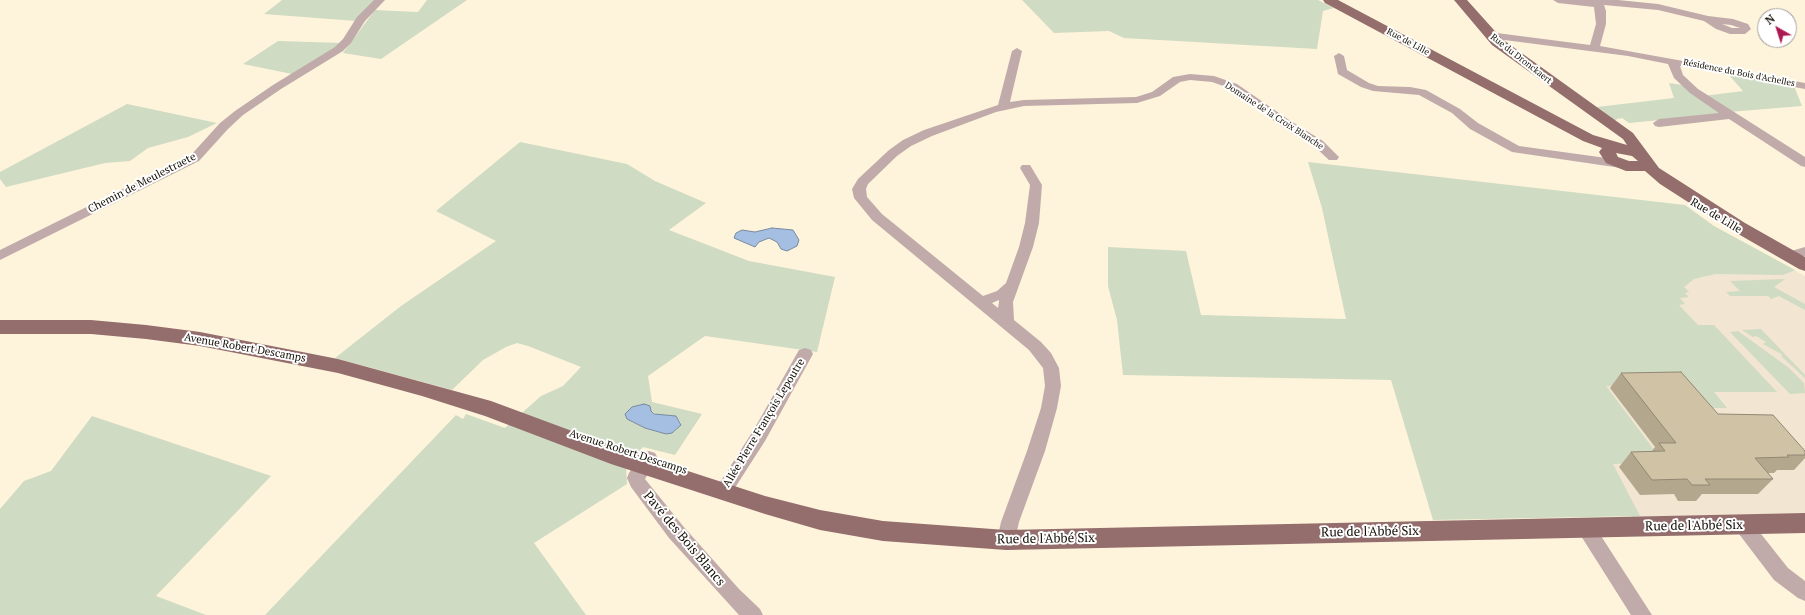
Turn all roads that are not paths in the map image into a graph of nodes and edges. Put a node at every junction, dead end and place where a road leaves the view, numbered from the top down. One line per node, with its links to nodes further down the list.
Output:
1 (380, 0): 23 (street, Chemin de Meulestraete)
2 (1329, 0): 17 (main road, Rue de Lille)
3 (1460, 0): 7 (main road, Rue du Dronckaert)
4 (1558, 0): 5 (street)
5 (1598, 2): 6 (street); 8 (street)
6 (1708, 19)
7 (1489, 35): 8 (street, Résidence du Bois d'Achelles); 14 (main road, Rue du Dronckaert)
8 (1594, 48): 11 (street, Résidence du Bois d'Achelles)
9 (1017, 52): 13 (street)
10 (1333, 52): 17 (street)
11 (1673, 61): 12 (street, Résidence du Bois d'Achelles); 15 (street, Résidence du Bois d'Achelles)
12 (1805, 86)
13 (1003, 106): 18 (street, Domaine de la Croix Blanche); 26 (street, Domaine de la Croix Blanche)
14 (1589, 110): 17 (main road, Rue du Dronckaert); 19 (main road, Rue du Dronckaert)
15 (1729, 115): 16 (street); 20 (street, Résidence du Bois d'Achelles)
16 (1659, 122)
17 (1617, 156): 19 (main road); 24 (main road, Rue de Lille)
18 (1333, 157)
19 (1645, 160): 22 (main road, Rue de Lille)
20 (1805, 163)
21 (1026, 168): 25 (street)
22 (1797, 253): 24 (main road, Rue de Lille)
23 (0, 256)
24 (1805, 266)
25 (1011, 286): 26 (street); 27 (street)
26 (980, 302): 27 (street, Domaine de la Croix Blanche)
27 (1006, 322): 36 (street, Domaine de la Croix Blanche)
28 (0, 328): 30 (main road, Avenue Robert Descamps)
29 (805, 354): 31 (street, Allée Pierre François Lepoutre)
30 (646, 462): 31 (main road, Avenue Robert Descamps); 38 (street, Pavé des Bois Blancs)
31 (726, 488): 32 (main road, Avenue Robert Descamps)
32 (764, 501): 36 (main road, Rue de l'Abbé Six)
33 (1805, 523): 34 (main road, Rue de l'Abbé Six)
34 (1743, 525): 35 (main road, Rue de l'Abbé Six); 37 (street)
35 (1585, 528): 36 (main road, Rue de l'Abbé Six); 39 (street)
36 (1006, 540)
37 (1805, 592)
38 (753, 615)
39 (1642, 615)

